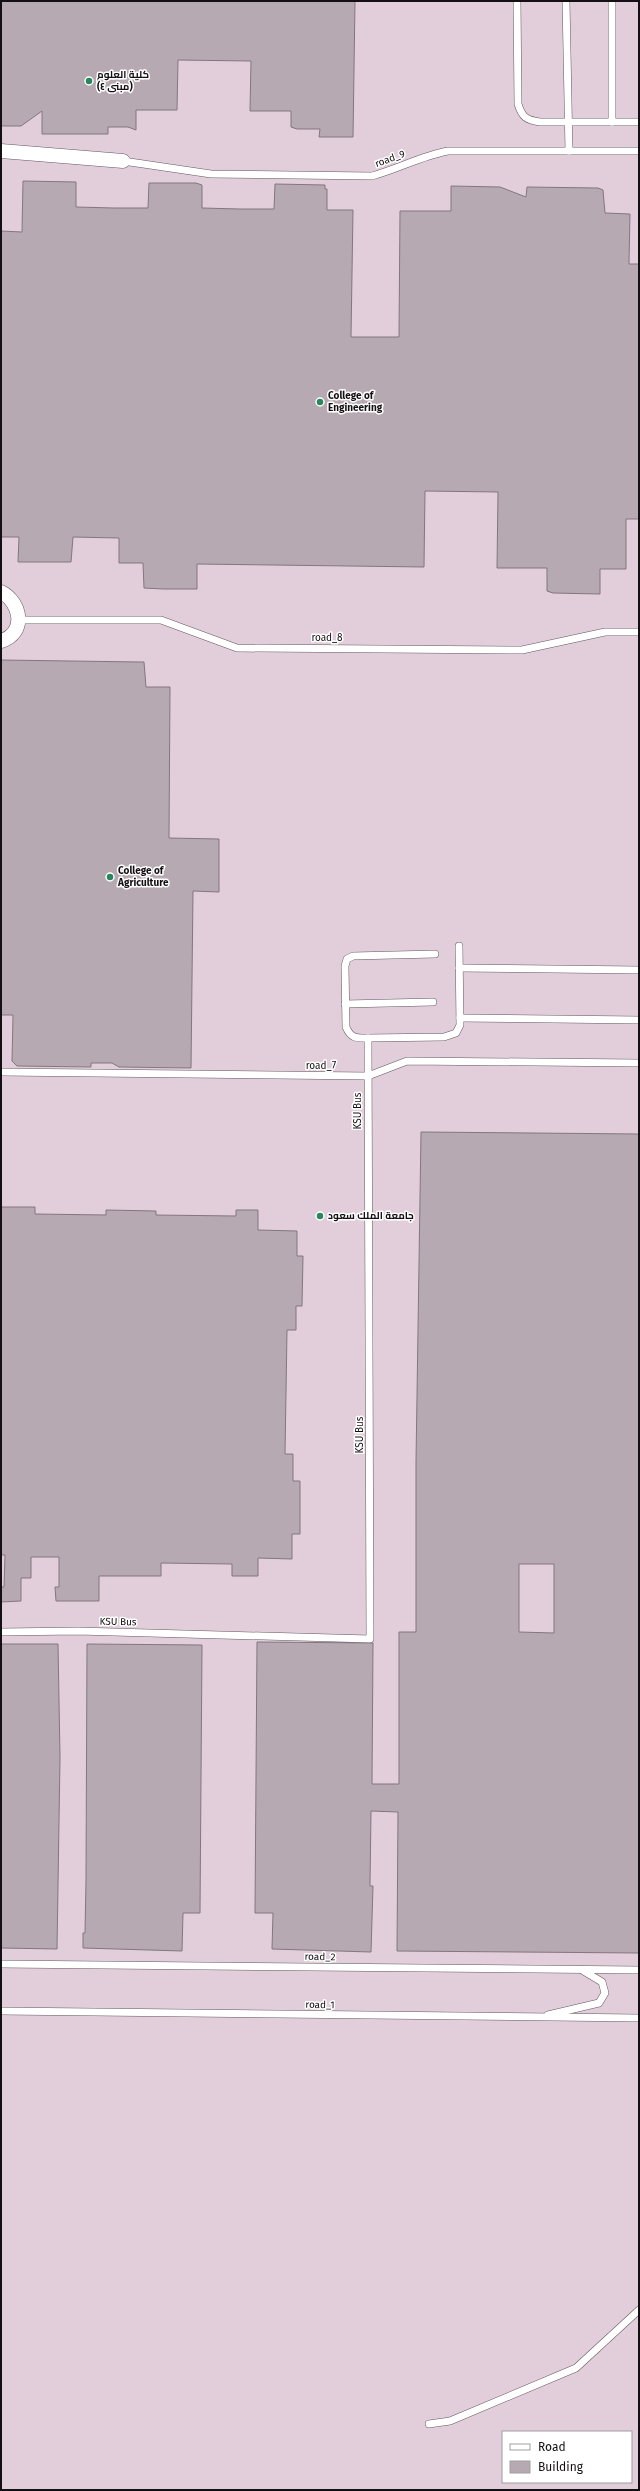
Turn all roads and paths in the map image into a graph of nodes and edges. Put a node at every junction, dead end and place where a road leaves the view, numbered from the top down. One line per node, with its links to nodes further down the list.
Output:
1 (517, 1): 4 (lane)
2 (566, 1): 4 (lane)
3 (612, 1): 5 (lane)
4 (568, 122): 5 (lane); 8 (lane)
5 (612, 122): 6 (lane)
6 (639, 122)
7 (1, 151): 10 (street)
8 (569, 151): 9 (lane, road_9); 10 (lane, road_9)
9 (639, 151)
10 (123, 161)
11 (1, 592): 12 (street)
12 (19, 620): 13 (lane, road_8); 14 (street)
13 (639, 632)
14 (1, 642)
15 (459, 946): 17 (lane)
16 (435, 954): 20 (lane)
17 (459, 968): 18 (lane); 21 (lane)
18 (639, 970)
19 (433, 1002): 20 (lane)
20 (346, 1004): 23 (lane)
21 (460, 1018): 22 (lane); 23 (lane)
22 (639, 1020)
23 (368, 1038): 26 (lane, KSU Bus)
24 (639, 1063): 26 (lane, road_7)
25 (1, 1072): 26 (lane, road_7)
26 (368, 1076): 27 (lane, KSU Bus)
27 (1, 1632)
28 (1, 1964): 29 (lane, road_2)
29 (582, 1970): 30 (lane, road_2); 32 (lane)
30 (639, 1970)
31 (1, 2011): 32 (lane, road_1)
32 (536, 2017): 33 (lane, road_1)
33 (639, 2018)
34 (639, 2310): 35 (lane)
35 (429, 2424)

